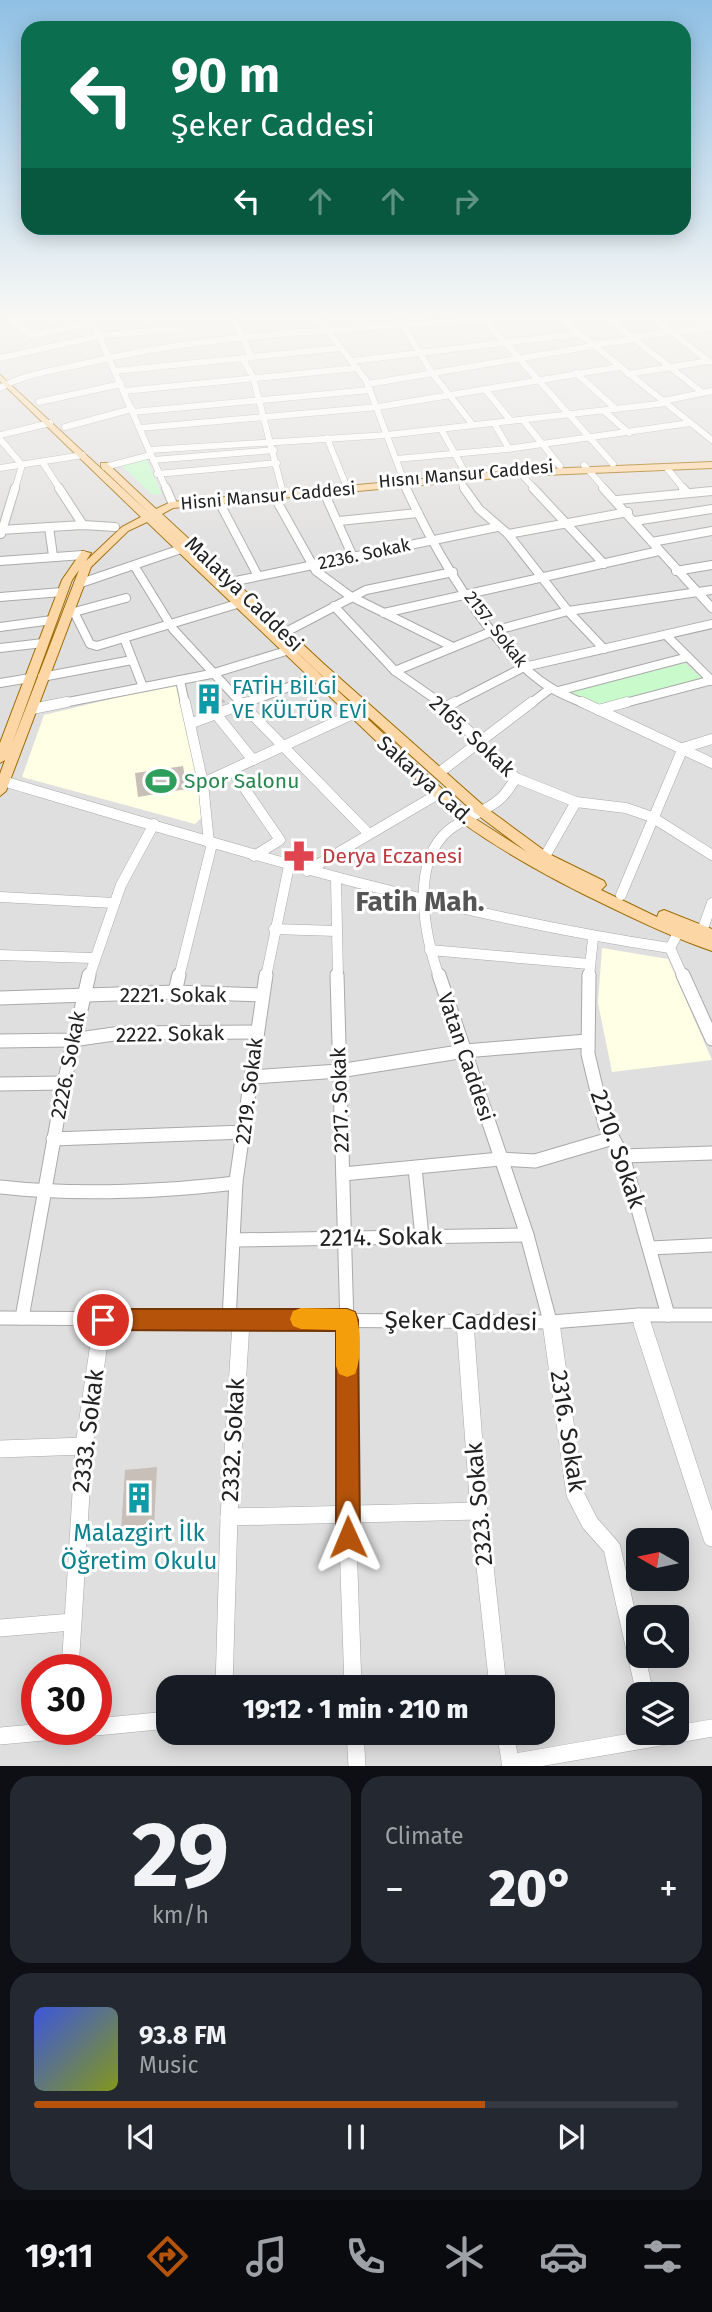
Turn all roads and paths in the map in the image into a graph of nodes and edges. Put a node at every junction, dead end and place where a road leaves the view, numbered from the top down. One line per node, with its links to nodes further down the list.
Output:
1 (28, 402): 26 (main road, Sakarya Cad.)
2 (39, 402): 30 (main road, Malatya Caddesi)
3 (129, 402): 19 (street)
4 (172, 402): 17 (street)
5 (232, 402): 15 (street)
6 (261, 402): 22 (street)
7 (376, 402): 16 (street, 2157. Sokak)
8 (406, 402): 16 (street)
9 (456, 402): 29 (street)
10 (496, 402): 25 (street)
11 (556, 402): 21 (street)
12 (609, 402): 18 (street)
13 (662, 402): 18 (street)
14 (665, 402): 28 (street)
15 (213, 404): 17 (street); 24 (street)
16 (378, 407): 22 (street); 34 (street, 2157. Sokak)
17 (173, 408): 19 (street)
18 (616, 409): 20 (street)
19 (132, 410): 30 (street); 31 (street)
20 (604, 411): 21 (street); 33 (street)
21 (567, 415): 23 (street); 37 (street)
22 (264, 416): 24 (street); 38 (street)
23 (523, 420): 25 (street); 40 (street)
24 (216, 421): 31 (street)
25 (511, 421): 27 (street)
26 (50, 423): 35 (street); 45 (main road, Sakarya Cad.)
27 (494, 423): 29 (street); 41 (street)
28 (690, 423): 33 (street); 39 (street)
29 (473, 425): 32 (street)
30 (65, 427): 53 (main road, Malatya Caddesi)
31 (140, 428): 43 (street)
32 (441, 429): 34 (street); 44 (street)
33 (629, 433): 37 (street)
34 (387, 435): 36 (street); 46 (street, 2157. Sokak)
35 (0, 437): 51 (street)
36 (327, 438): 38 (street); 61 (street)
37 (591, 439): 40 (street); 50 (street)
38 (271, 440): 42 (street); 43 (street)
39 (712, 440)
40 (543, 444): 41 (street); 52 (street)
41 (508, 447): 44 (street)
42 (274, 450): 43 (street); 48 (street)
43 (151, 455): 53 (street); 58 (street)
44 (453, 455): 46 (street); 59 (street)
45 (83, 456): 47 (street); 70 (main road, Sakarya Cad.)
46 (396, 458): 60 (street, 2157. Sokak)
47 (43, 463): 51 (street); 77 (street)
48 (277, 463): 58 (street); 64 (street)
49 (712, 463): 50 (main road, Hısnı Mansur Caddesi); 54 (main road, Hisni Mansur Caddesi)
50 (613, 464): 56 (main road, Hısnı Mansur Caddesi)
51 (22, 465): 55 (street); 71 (street)
52 (560, 466): 56 (main road, Hısnı Mansur Caddesi); 59 (main road, Hısnı Mansur Caddesi)
53 (105, 467): 70 (main road, Malatya Caddesi)
54 (666, 467): 56 (main road, Hisni Mansur Caddesi); 65 (street)
55 (0, 468)
56 (587, 468): 57 (main road, Hisni Mansur Caddesi); 67 (street)
57 (520, 473): 59 (main road, Hisni Mansur Caddesi); 76 (street)
58 (158, 474): 68 (street)
59 (462, 476): 60 (main road, Hisni Mansur Caddesi); 80 (street)
60 (404, 482): 61 (main road, Hısnı Mansur Caddesi); 62 (main road, Hisni Mansur Caddesi); 72 (street, 2157. Sokak)
61 (346, 485): 64 (main road, Hısnı Mansur Caddesi)
62 (323, 490): 64 (main road, Hisni Mansur Caddesi); 74 (street)
63 (712, 491): 65 (street)
64 (278, 493): 66 (main road, Hisni Mansur Caddesi); 68 (main road, Hısnı Mansur Caddesi); 93 (street)
65 (687, 494): 67 (street)
66 (218, 500): 70 (main road, Hisni Mansur Caddesi); 98 (street)
67 (617, 500): 73 (street)
68 (172, 502): 70 (main road, Hısnı Mansur Caddesi)
69 (712, 509): 75 (street)
70 (146, 510): 79 (main road); 86 (main road, Sakarya Cad.); 100 (main road, Malatya Caddesi); 101 (main road, Hisni Mansur Caddesi)
71 (3, 513): 82 (street)
72 (418, 513): 74 (street); 84 (street, 2157. Sokak)
73 (628, 513): 75 (street); 76 (street)
74 (339, 521): 90 (street)
75 (635, 521): 85 (street)
76 (569, 524): 83 (street); 92 (street)
77 (83, 525): 78 (street); 79 (street)
78 (49, 527): 82 (street); 89 (street)
79 (115, 527): 88 (main road)
80 (497, 527): 83 (street); 84 (street, 2236. Sokak)
81 (712, 531): 85 (street)
82 (1, 532)
83 (508, 534): 99 (street)
84 (430, 540): 90 (street, 2236. Sokak); 97 (street, 2157. Sokak)
85 (652, 542): 87 (street)
86 (181, 549): 95 (street); 109 (main road, Sakarya Cad.)
87 (659, 551): 92 (street); 96 (street)
88 (83, 555): 89 (street); 103 (main road)
89 (53, 556): 91 (street)
90 (353, 557): 93 (street, 2236. Sokak)
91 (0, 561)
92 (604, 564): 99 (street)
93 (312, 565): 98 (street, 2236. Sokak); 106 (street)
94 (712, 565): 96 (street)
95 (135, 567): 101 (street); 116 (street)
96 (676, 571): 104 (street)
97 (453, 572): 105 (street, 2157. Sokak); 106 (street)
98 (258, 576): 100 (street, 2236. Sokak)
99 (542, 578): 105 (street); 113 (street)
100 (231, 582): 120 (main road, Malatya Caddesi)
101 (78, 584): 112 (main road, Hisni Mansur Caddesi)
102 (712, 590): 104 (street)
103 (62, 592): 107 (street); 115 (main road)
104 (695, 593): 111 (street); 113 (street)
105 (468, 594): 114 (street); 119 (street, 2157. Sokak)
106 (350, 596): 110 (street); 114 (street)
107 (0, 597)
108 (126, 598): 112 (street)
109 (237, 604): 116 (street); 127 (main road, Sakarya Cad.)
110 (334, 606): 120 (street); 131 (street, 2165. Sokak)
111 (712, 608)
112 (71, 611): 122 (street); 133 (main road, Hisni Mansur Caddesi)
113 (568, 611): 119 (street); 126 (street)
114 (384, 612): 124 (street)
115 (52, 620): 118 (street); 123 (main road)
116 (169, 624): 122 (street); 132 (street)
117 (712, 624): 121 (street)
118 (0, 627)
119 (493, 631): 124 (street); 130 (street, 2157. Sokak)
120 (284, 633): 156 (main road, Malatya Caddesi)
121 (666, 635): 126 (street); 128 (street)
122 (124, 638): 129 (street)
123 (43, 643): 125 (street); 134 (main road)
124 (451, 646): 131 (street)
125 (0, 648)
126 (604, 649): 130 (street)
127 (286, 651): 132 (street); 135 (main road, Sakarya Cad.)
128 (688, 657): 137 (street); 140 (street)
129 (132, 660): 133 (street); 139 (street)
130 (524, 667): 140 (street, 2157. Sokak); 142 (street)
131 (395, 671): 142 (street, 2165. Sokak)
132 (211, 674): 136 (street); 141 (street)
133 (42, 677): 143 (main road, Hisni Mansur Caddesi)
134 (30, 678): 138 (street); 152 (main road)
135 (313, 678): 141 (street); 146 (main road, Sakarya Cad.)
136 (180, 680): 139 (street); 147 (street)
137 (712, 680): 144 (street)
138 (0, 683)
139 (143, 687): 143 (street)
140 (555, 690): 144 (street, 2157. Sokak); 149 (street)
141 (243, 705): 145 (street); 150 (street)
142 (446, 707): 149 (street, 2165. Sokak)
143 (32, 709): 159 (main road, Hisni Mansur Caddesi)
144 (598, 710): 151 (street, 2157. Sokak)
145 (216, 714): 147 (street); 153 (street)
146 (353, 714): 150 (street); 160 (main road, Sakarya Cad.)
147 (192, 723): 158 (street)
148 (712, 739): 151 (street)
149 (481, 741): 156 (street); 157 (street, 2165. Sokak)
150 (284, 747): 153 (street); 166 (street)
151 (683, 748): 154 (street, 2157. Sokak); 163 (street)
152 (0, 760)
153 (253, 760): 155 (street)
154 (712, 763)
155 (232, 770): 158 (street); 169 (street)
156 (440, 772): 162 (main road, Malatya Caddesi)
157 (516, 778): 161 (street, 2165. Sokak); 162 (street, Vatan Caddesi)
158 (203, 783): 167 (street)
159 (2, 784): 165 (street)
160 (438, 794): 164 (main road, Sakarya Cad.); 166 (street)
161 (576, 802): 163 (street, 2165. Sokak); 170 (street)
162 (480, 810): 164 (street, Vatan Caddesi); 170 (main road, Malatya Caddesi)
163 (652, 817): 168 (street, 2165. Sokak); 174 (street)
164 (466, 819): 176 (street, Vatan Caddesi); 181 (main road, Sakarya Cad.)
165 (154, 824): 167 (street); 177 (street, 2226. Sokak)
166 (369, 834): 172 (street)
167 (211, 843): 169 (street); 190 (street)
168 (712, 855)
169 (254, 856): 171 (street)
170 (544, 858): 174 (main road, Malatya Caddesi)
171 (289, 866): 172 (street); 179 (street, 2219. Sokak)
172 (307, 872): 173 (street)
173 (336, 880): 176 (street); 180 (street, 2217. Sokak)
174 (621, 895): 182 (main road, Malatya Caddesi)
175 (0, 897): 177 (street)
176 (422, 899): 183 (street); 186 (street, Vatan Caddesi)
177 (114, 903): 188 (street, 2226. Sokak)
178 (712, 903): 182 (street)
179 (274, 929): 180 (street); 191 (street, 2219. Sokak)
180 (336, 931): 200 (street, 2217. Sokak)
181 (678, 933): 184 (main road, Sakarya Cad.); 185 (street)
182 (707, 933)
183 (593, 939): 185 (street); 189 (street, 2210. Sokak)
184 (712, 945)
185 (670, 948): 195 (street)
186 (430, 950): 189 (street); 199 (street, Vatan Caddesi)
187 (0, 955): 188 (street)
188 (92, 958): 192 (street, 2226. Sokak)
189 (589, 964): 198 (street, 2210. Sokak)
190 (175, 992): 191 (street, 2221. Sokak); 192 (street, 2221. Sokak)
191 (262, 995): 194 (street, 2219. Sokak)
192 (82, 997): 193 (street, 2221. Sokak); 196 (street, 2226. Sokak)
193 (0, 998)
194 (256, 1032): 196 (street, 2222. Sokak); 201 (street, 2219. Sokak)
195 (711, 1034)
196 (72, 1040): 197 (street, 2222. Sokak); 202 (street, 2226. Sokak)
197 (0, 1041)
198 (587, 1041): 199 (street); 205 (street, 2210. Sokak)
199 (465, 1051): 200 (street); 209 (street, Vatan Caddesi)
200 (339, 1071): 201 (street); 211 (street, 2217. Sokak)
201 (251, 1077): 204 (street, 2219. Sokak)
202 (64, 1083): 203 (street); 206 (street, 2226. Sokak)
203 (0, 1084)
204 (245, 1132): 206 (street); 212 (street, 2219. Sokak)
205 (613, 1138): 208 (street, 2210. Sokak); 209 (street)
206 (52, 1139): 214 (street, 2226. Sokak)
207 (712, 1153): 208 (street)
208 (623, 1156): 220 (street, 2210. Sokak)
209 (500, 1159): 210 (street); 215 (street, Vatan Caddesi)
210 (415, 1168): 211 (street); 217 (street)
211 (343, 1174): 216 (street, 2217. Sokak)
212 (236, 1183): 214 (street); 218 (street, 2219. Sokak)
213 (0, 1187): 214 (street)
214 (42, 1193): 225 (street, 2226. Sokak)
215 (527, 1235): 217 (street, 2214. Sokak); 230 (street, Vatan Caddesi)
216 (347, 1237): 217 (street, 2214. Sokak); 218 (street, 2214. Sokak); 228 (street, 2217. Sokak)
217 (422, 1237)
218 (234, 1240): 226 (street, 2219. Sokak)
219 (712, 1245): 220 (street)
220 (652, 1248): 222 (street, 2210. Sokak)
221 (639, 1315): 222 (street, Şeker Caddesi); 230 (street, Şeker Caddesi); 236 (street)
222 (668, 1315): 223 (street, Şeker Caddesi)
223 (712, 1315)
224 (0, 1318): 225 (street, Şeker Caddesi)
225 (22, 1318): 227 (street, Şeker Caddesi)
226 (235, 1319): 227 (street, Şeker Caddesi); 228 (street, Şeker Caddesi); 235 (street, 2332. Sokak)
227 (103, 1320): 231 (street, 2333. Sokak)
228 (347, 1320): 229 (street, Şeker Caddesi); 234 (street, 2217. Sokak)
229 (465, 1322): 230 (street, Şeker Caddesi); 233 (street, 2323. Sokak)
230 (551, 1322): 243 (street, 2316. Sokak)
231 (84, 1446): 232 (street); 237 (street, 2333. Sokak)
232 (0, 1449)
233 (479, 1511): 234 (street); 242 (street, 2323. Sokak)
234 (347, 1512): 235 (street); 241 (street, 2217. Sokak)
235 (229, 1517): 240 (street, 2332. Sokak)
236 (712, 1538)
237 (72, 1622): 238 (street); 239 (street, 2333. Sokak)
238 (0, 1628)
239 (71, 1654)
240 (224, 1675)
241 (353, 1675)
242 (497, 1675)
243 (642, 1682)
244 (156, 1721): 245 (street)
245 (112, 1725)
246 (712, 1728): 247 (street)
247 (689, 1731)
248 (21, 1734): 249 (street)
249 (0, 1736)
250 (626, 1741): 253 (street)
251 (356, 1745): 254 (street)
252 (507, 1745): 253 (street)
253 (510, 1764)
254 (357, 1766)

